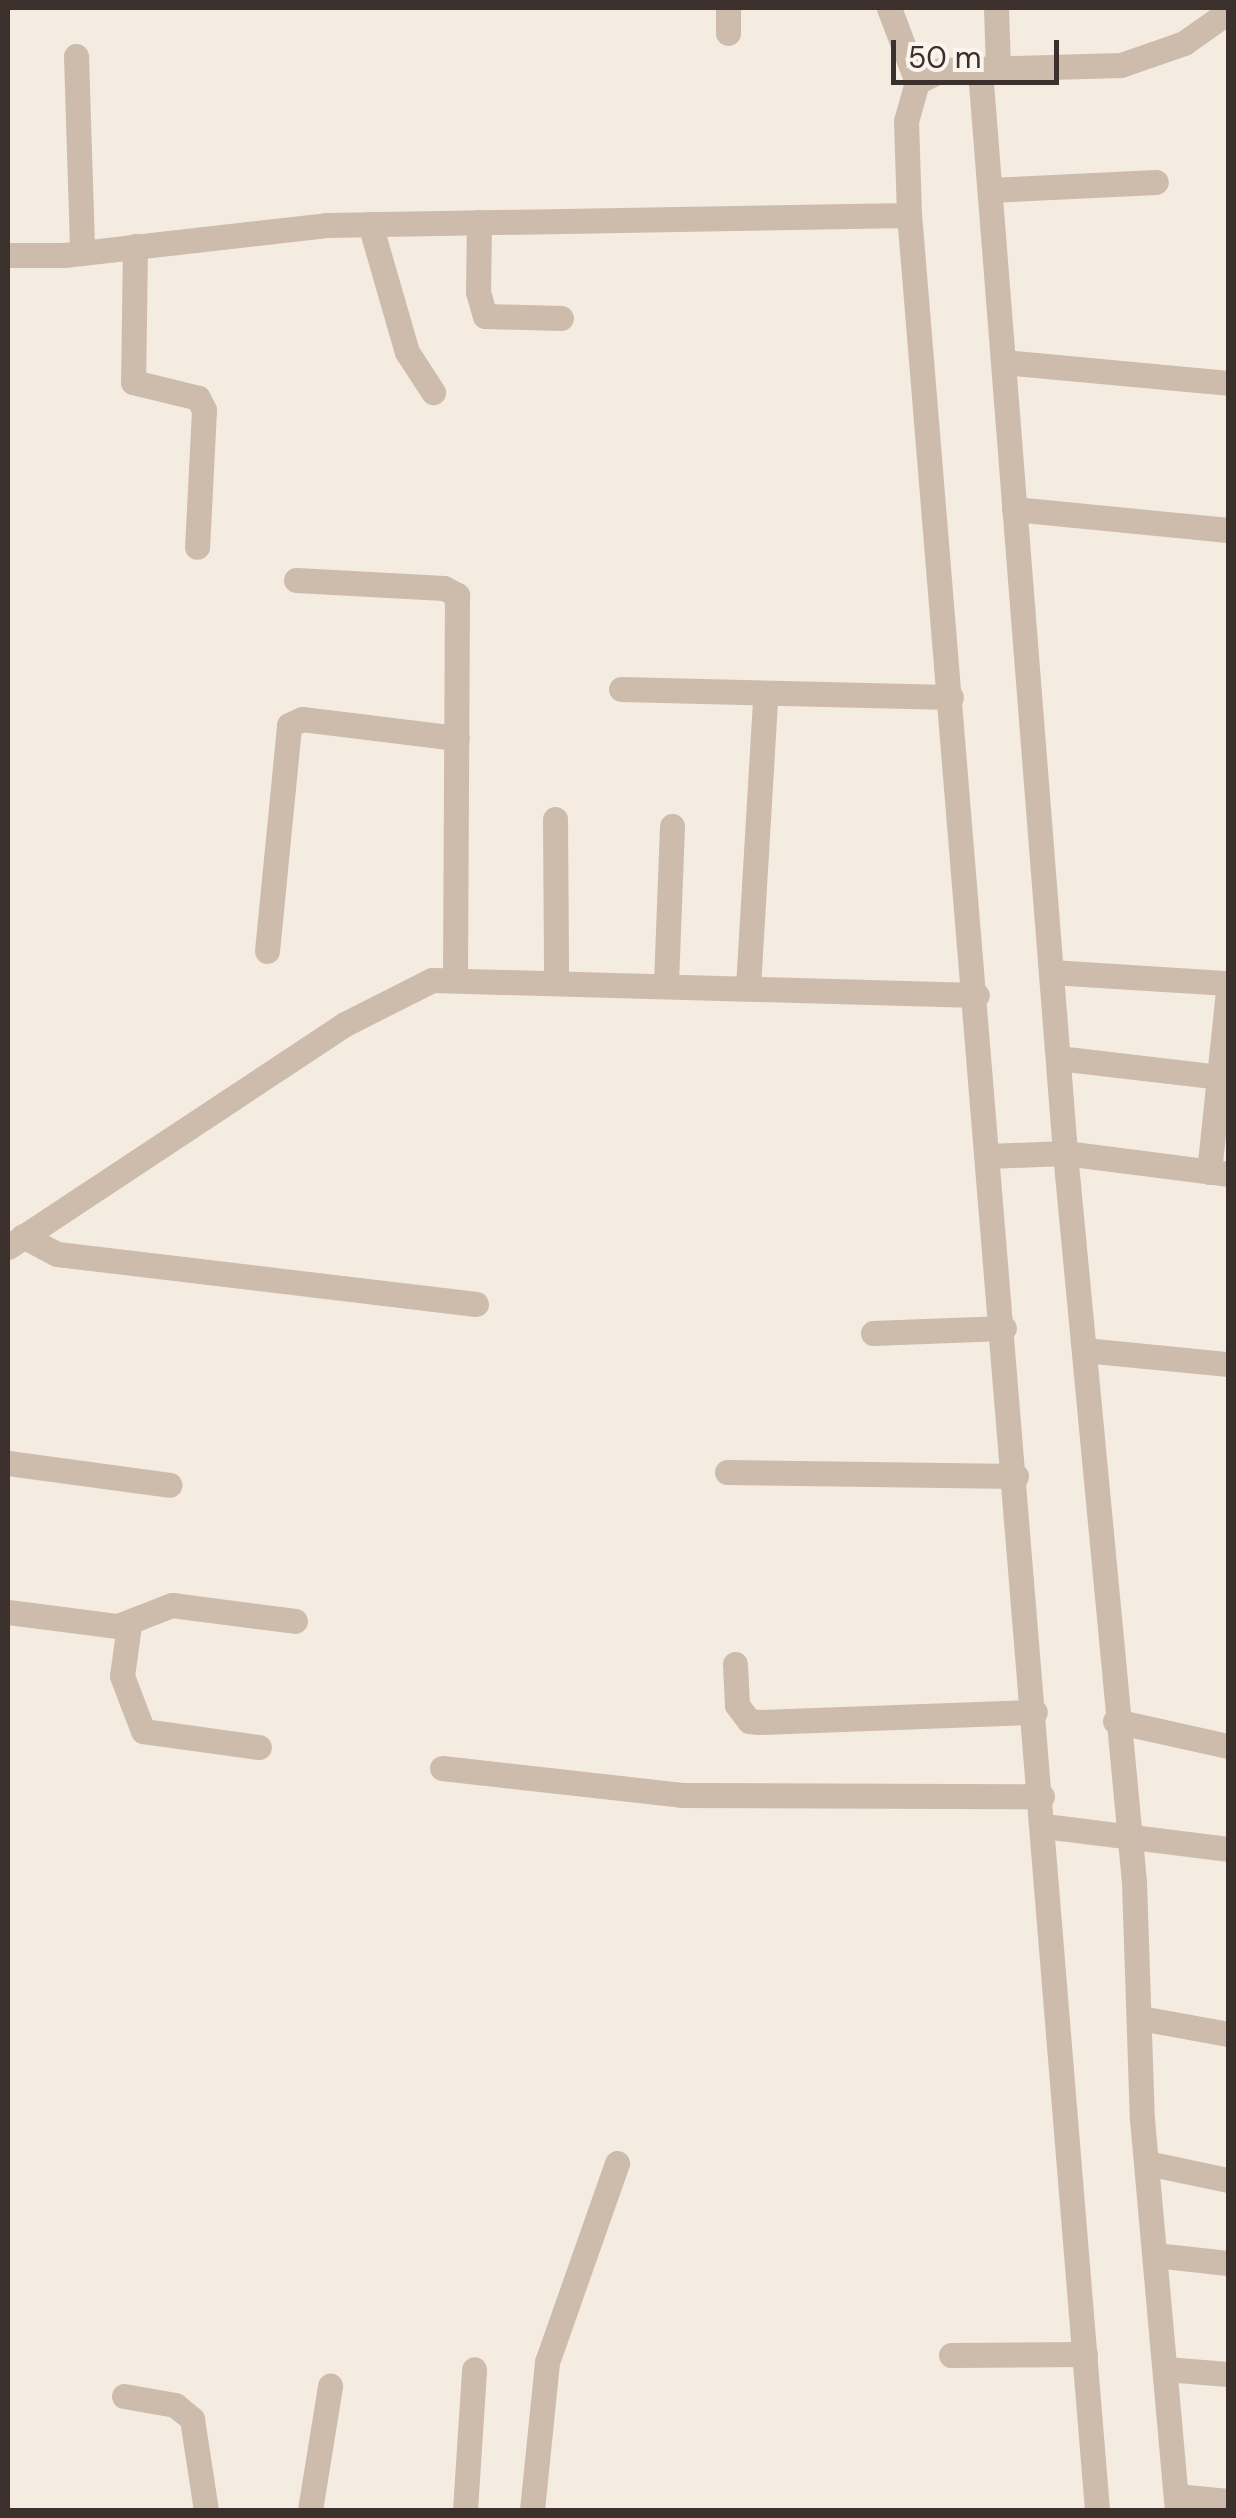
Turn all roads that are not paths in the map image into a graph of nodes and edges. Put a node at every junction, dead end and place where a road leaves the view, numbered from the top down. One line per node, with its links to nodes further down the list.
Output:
1 (888, 8): 6 (street)
2 (996, 8): 5 (street)
3 (1228, 12): 5 (street)
4 (76, 56): 13 (street)
5 (989, 69): 6 (street); 8 (street)
6 (918, 82): 9 (street)
7 (1156, 182): 8 (street)
8 (990, 190): 16 (street)
9 (909, 215): 10 (street); 25 (street)
10 (478, 222): 11 (street); 15 (street)
11 (370, 224): 12 (street); 18 (street)
12 (134, 246): 13 (street); 21 (street)
13 (82, 252): 14 (street)
14 (8, 255)
15 (561, 318)
16 (1003, 362): 17 (street); 19 (street)
17 (1228, 383)
18 (433, 392)
19 (1014, 509): 20 (street); 30 (street)
20 (1228, 530)
21 (197, 547)
22 (296, 580): 26 (street)
23 (621, 689): 24 (street)
24 (765, 697): 25 (street); 35 (street)
25 (951, 698): 37 (street)
26 (457, 738): 29 (street); 31 (street)
27 (555, 820): 32 (street)
28 (672, 826): 33 (street)
29 (266, 951)
30 (1051, 972): 34 (street); 38 (street)
31 (455, 977): 32 (street); 43 (street)
32 (556, 979): 33 (street)
33 (666, 983): 35 (street)
34 (1228, 984)
35 (748, 986): 37 (street)
36 (1228, 992): 39 (street)
37 (977, 994): 41 (street)
38 (1058, 1058): 39 (street); 40 (street)
39 (1224, 1078): 42 (street)
40 (1057, 1154): 41 (street); 42 (street); 47 (street)
41 (1000, 1156): 45 (street)
42 (1219, 1173)
43 (15, 1241): 44 (street)
44 (476, 1304)
45 (1004, 1328): 46 (street); 51 (street)
46 (873, 1333)
47 (1084, 1350): 48 (street); 58 (street)
48 (1228, 1364)
49 (8, 1463): 52 (street)
50 (728, 1472): 51 (street)
51 (1016, 1476): 57 (street)
52 (170, 1485)
53 (8, 1612): 55 (street)
54 (294, 1621): 55 (street)
55 (129, 1625): 60 (street)
56 (734, 1664): 57 (street)
57 (1034, 1712): 62 (street)
58 (1115, 1720): 59 (street); 64 (street)
59 (1228, 1746)
60 (259, 1747)
61 (442, 1768): 62 (street)
62 (1042, 1796): 63 (street)
63 (1056, 1827): 64 (street); 73 (street)
64 (1118, 1831): 65 (street); 66 (street)
65 (1228, 1850)
66 (1140, 2018): 67 (street); 69 (street)
67 (1228, 2034)
68 (617, 2163): 85 (street)
69 (1146, 2163): 70 (street); 71 (street)
70 (1228, 2180)
71 (1155, 2255): 72 (street); 76 (street)
72 (1228, 2263)
73 (1085, 2354): 74 (street); 86 (street)
74 (951, 2355)
75 (474, 2369): 84 (street)
76 (1165, 2370): 77 (street); 81 (street)
77 (1228, 2374)
78 (330, 2386): 83 (street)
79 (124, 2396): 82 (street)
80 (1228, 2501): 81 (street)
81 (1176, 2503)
82 (206, 2510)
83 (310, 2510)
84 (464, 2510)
85 (532, 2510)
86 (1097, 2510)

